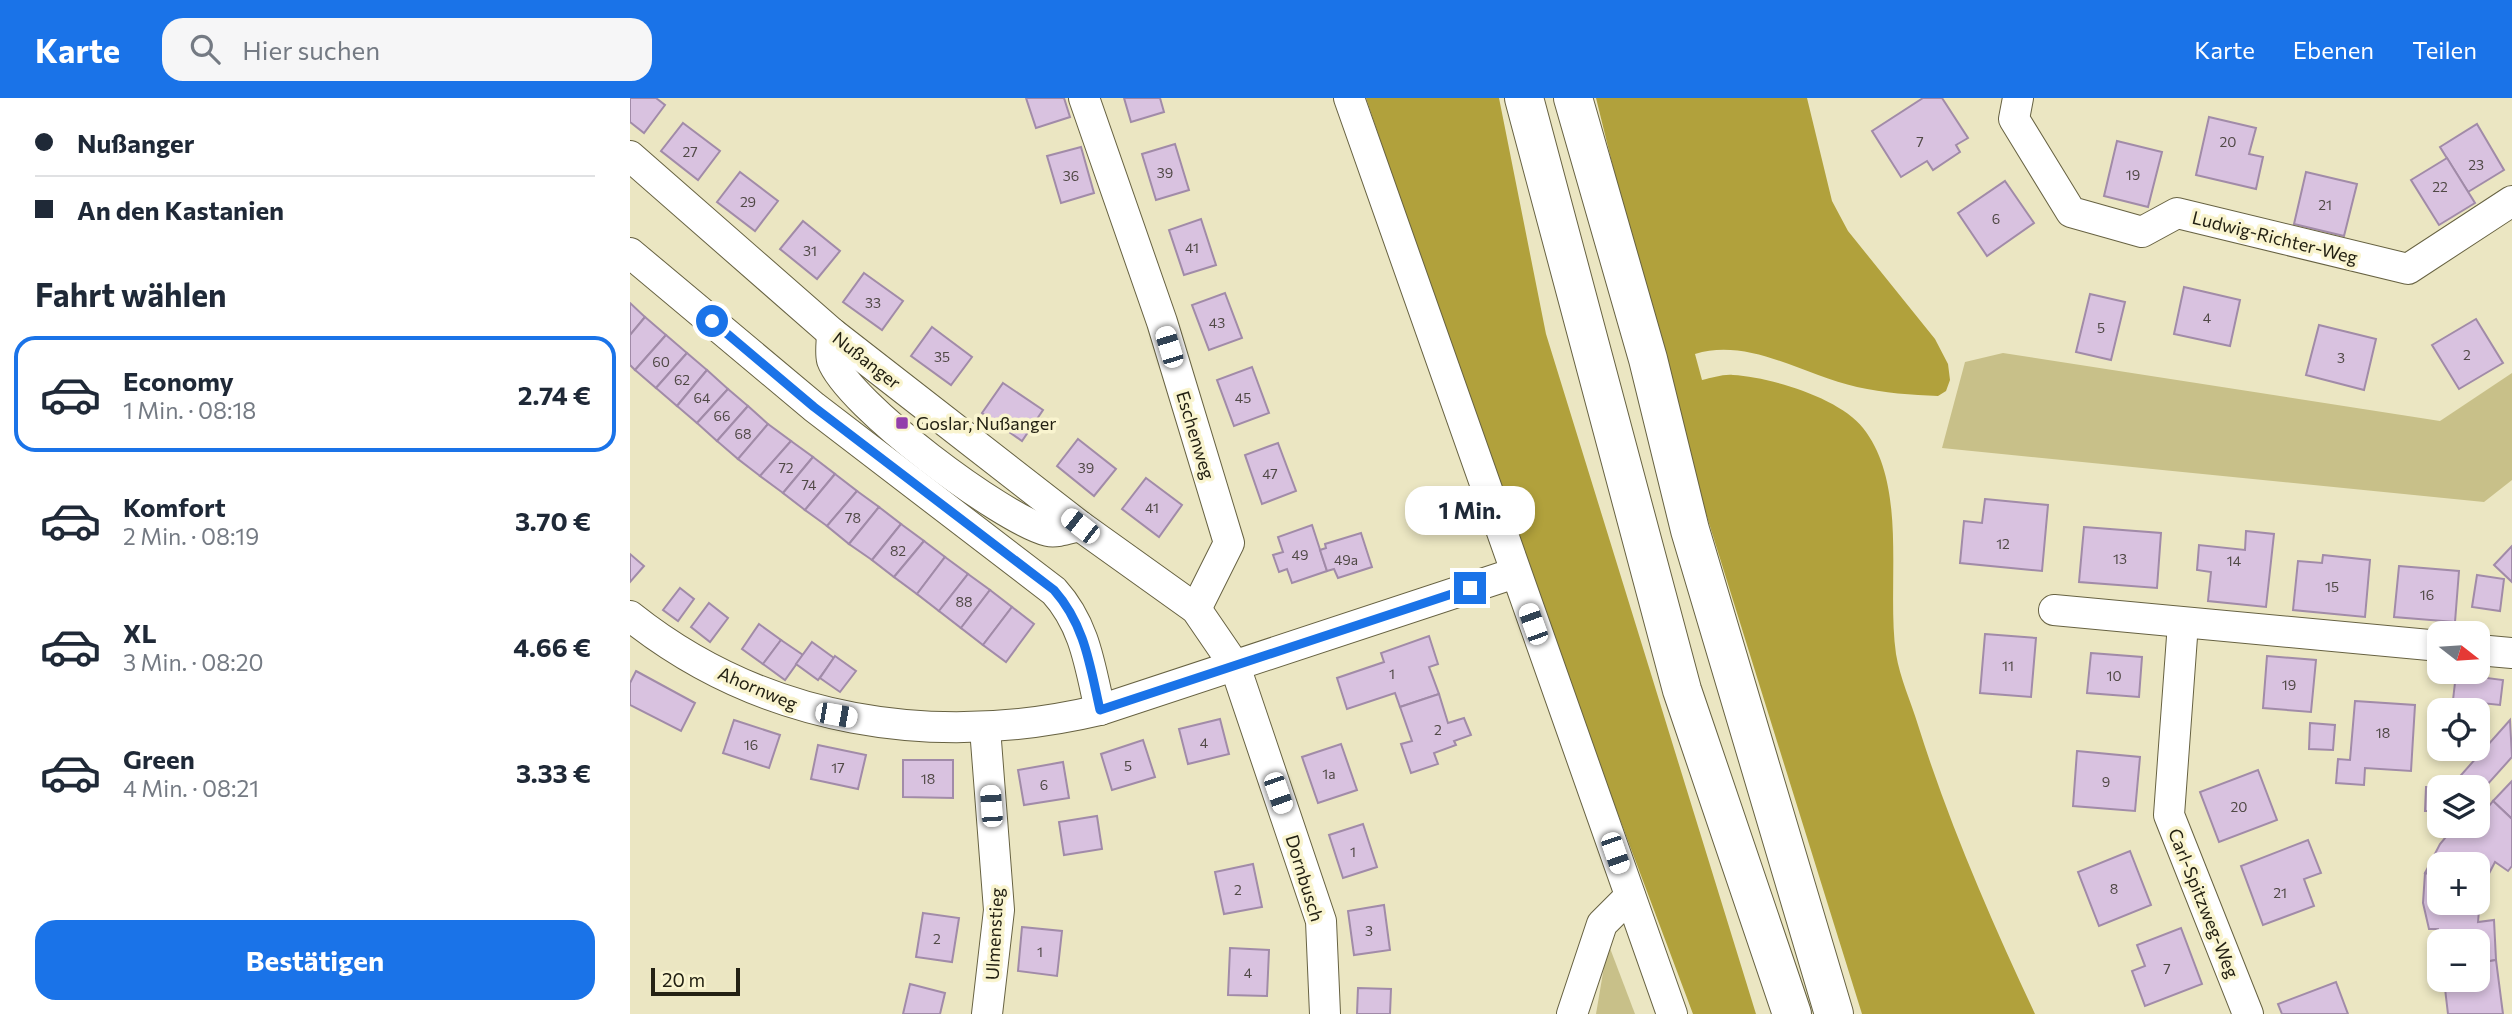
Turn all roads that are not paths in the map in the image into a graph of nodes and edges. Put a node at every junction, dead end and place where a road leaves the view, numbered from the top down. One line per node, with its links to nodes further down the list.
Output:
1 (1084, 98): 10 (street, Eschenweg)
2 (1349, 98): 9 (street)
3 (1524, 98): 25 (highway)
4 (1573, 98): 26 (highway)
5 (2018, 98): 7 (street, Ludwig-Richter-Weg)
6 (630, 156): 10 (street, Nußanger)
7 (2512, 201)
8 (630, 253): 18 (street)
9 (1515, 573): 17 (street, Ahornweg); 20 (street)
10 (1196, 609): 17 (street, Nußanger)
11 (2054, 610): 13 (street)
12 (630, 616): 19 (street, Ahornweg)
13 (2183, 623): 14 (street); 27 (street, Carl-Spitzweg-Weg)
14 (2427, 645)
15 (2490, 651): 16 (street)
16 (2512, 653)
17 (1235, 666): 18 (street, Ahornweg); 22 (street, Dornbusch)
18 (1100, 710): 19 (street, Ahornweg)
19 (985, 729): 21 (street, Ulmenstieg)
20 (1630, 897): 23 (street); 24 (street)
21 (987, 1014)
22 (1325, 1014)
23 (1572, 1014)
24 (1672, 1014)
25 (1792, 1014)
26 (1833, 1014)
27 (2248, 1014)

